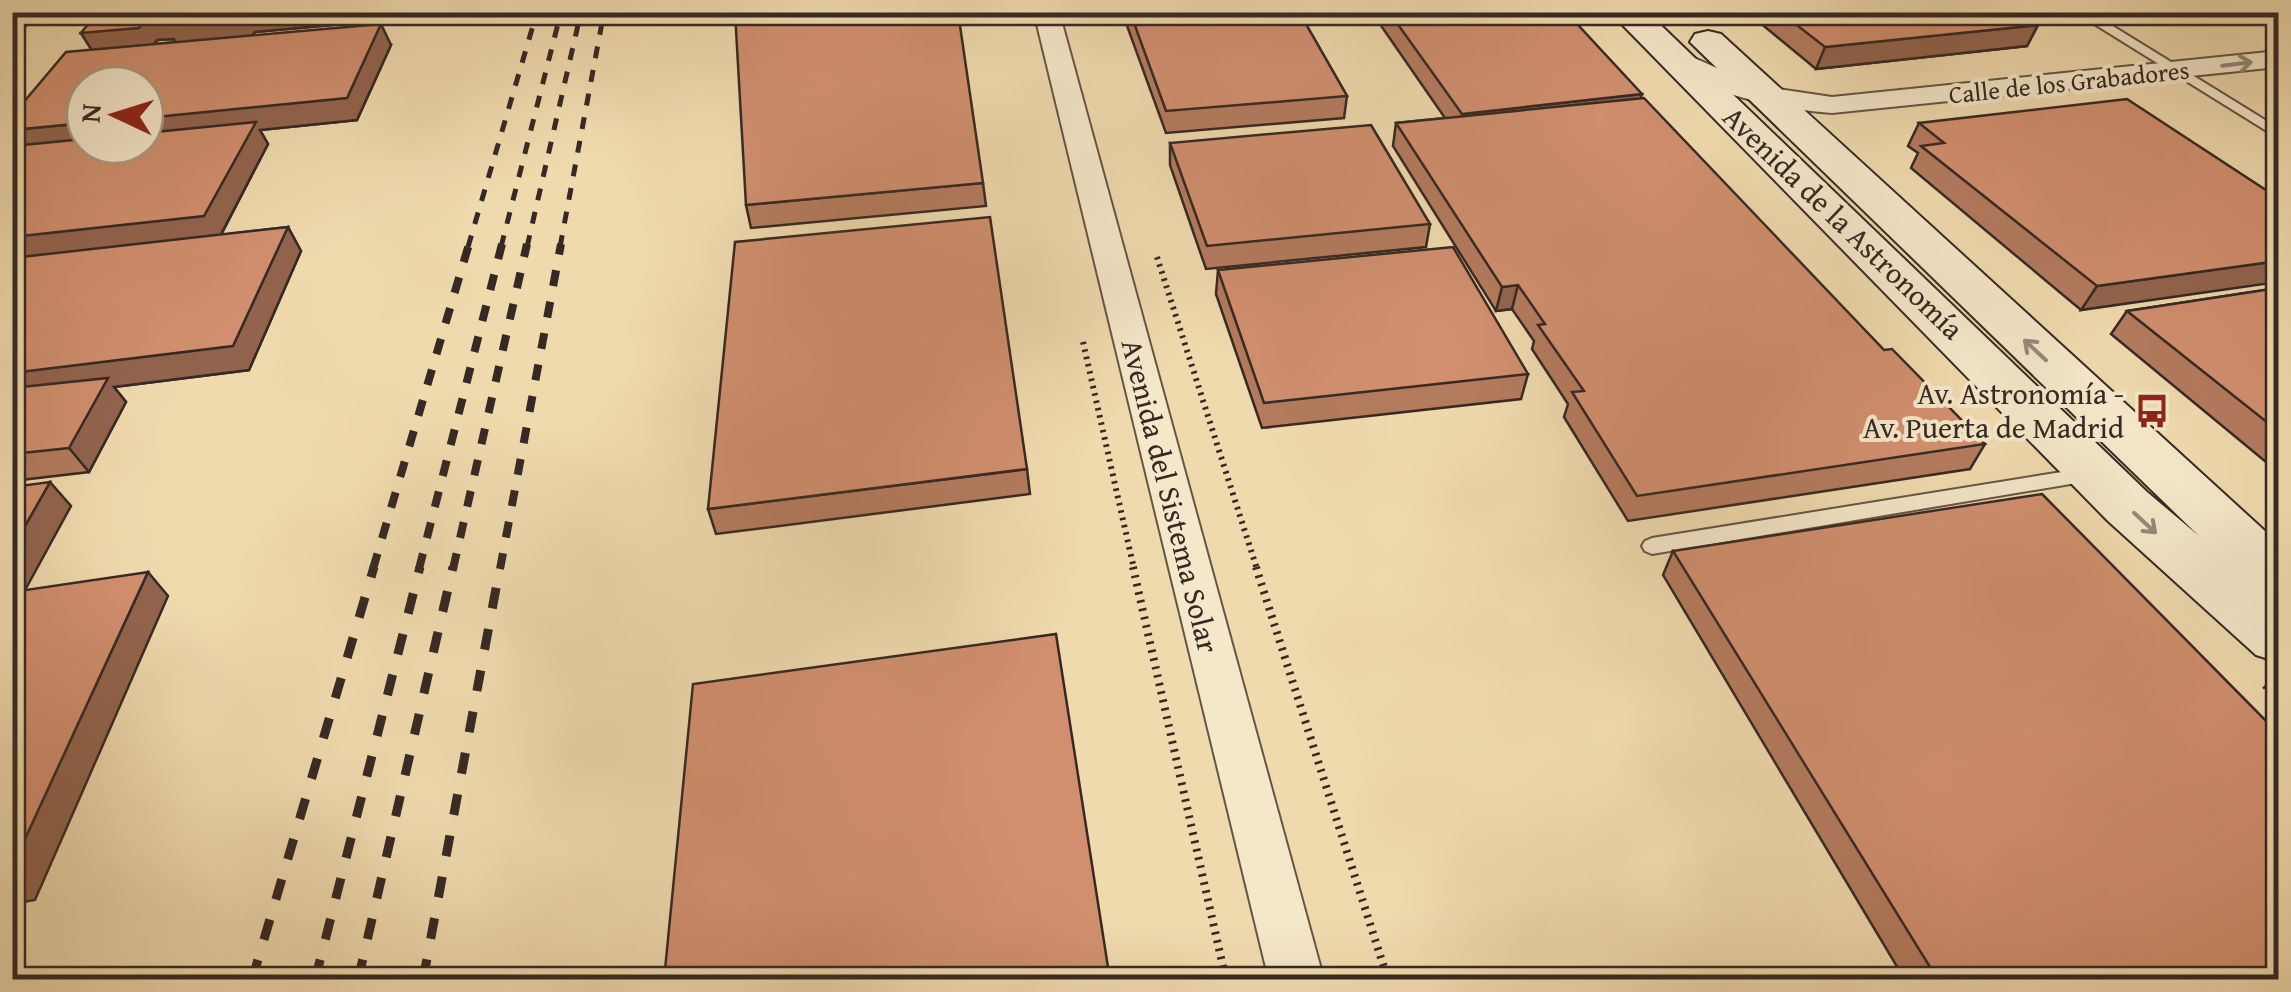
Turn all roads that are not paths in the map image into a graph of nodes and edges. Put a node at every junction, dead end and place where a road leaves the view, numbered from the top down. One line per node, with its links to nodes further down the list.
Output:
1 (25, 12): 5 (street)
2 (1046, 12): 16 (street, Avenida del Sistema Solar)
3 (1627, 12): 6 (street, Avenida de la Astronomía)
4 (2081, 12): 8 (lane)
5 (12, 26)
6 (1669, 31): 9 (street, Avenida de la Astronomía); 13 (street, Avenida de la Astronomía)
7 (2278, 59): 8 (street, Calle de los Grabadores, one-way to 7)
8 (2176, 71): 10 (street, Calle de los Grabadores); 11 (lane)
9 (1773, 101): 10 (street, Calle de los Grabadores); 12 (street, Avenida de la Astronomía)
10 (1860, 105): 12 (street)
11 (2278, 134)
12 (1830, 156): 15 (street, Avenida de la Astronomía, one-way to 12)
13 (2095, 474): 14 (lane); 15 (street, Avenida de la Astronomía, one-way to 15)
14 (1652, 546)
15 (2270, 619)
16 (1297, 980)

